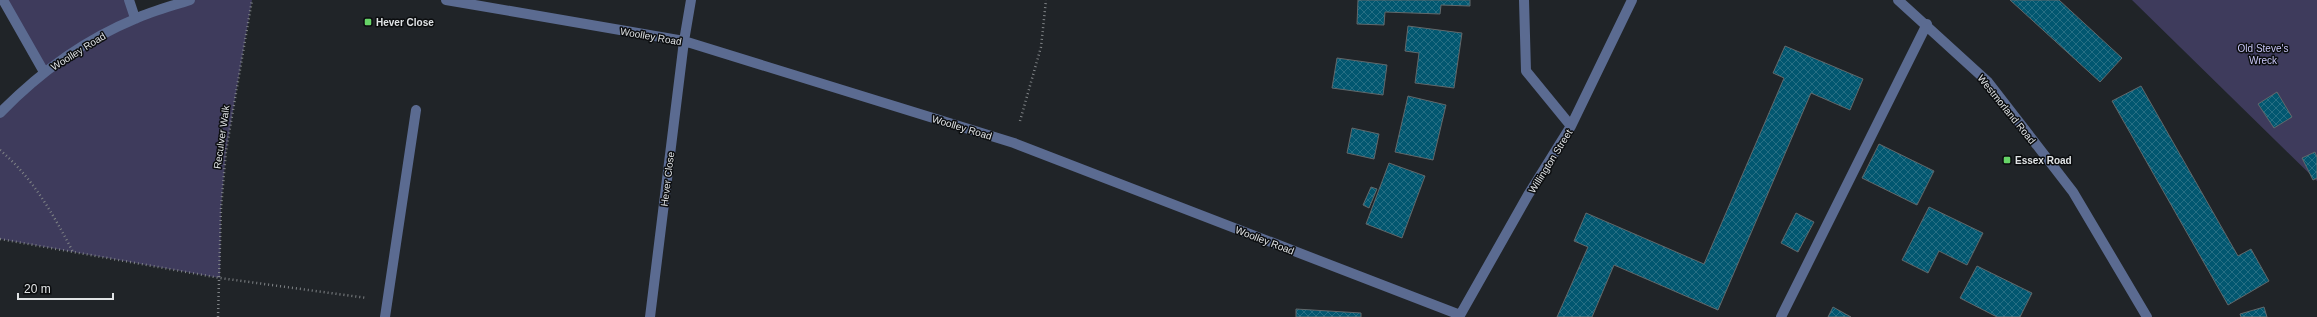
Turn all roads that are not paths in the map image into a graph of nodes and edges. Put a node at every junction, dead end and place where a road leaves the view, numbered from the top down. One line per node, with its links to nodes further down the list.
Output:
1 (3, 0): 12 (street)
2 (129, 0): 9 (street)
3 (190, 0): 9 (street, Woolley Road)
4 (446, 0): 11 (street, Woolley Road)
5 (691, 0): 11 (street, Hever Close)
6 (1524, 0): 15 (street)
7 (1632, 0): 15 (street, Willington Street)
8 (1898, 0): 10 (street, Westmorland Road)
9 (135, 18): 12 (street, Woolley Road)
10 (1927, 24): 19 (street); 20 (street, Westmorland Road)
11 (684, 42): 16 (street, Woolley Road); 18 (street, Hever Close)
12 (44, 72): 14 (street, Woolley Road)
13 (416, 110): 17 (street)
14 (0, 113)
15 (1571, 126): 16 (street, Willington Street)
16 (1459, 316)
17 (385, 317)
18 (650, 317)
19 (1781, 317)
20 (2147, 317)

